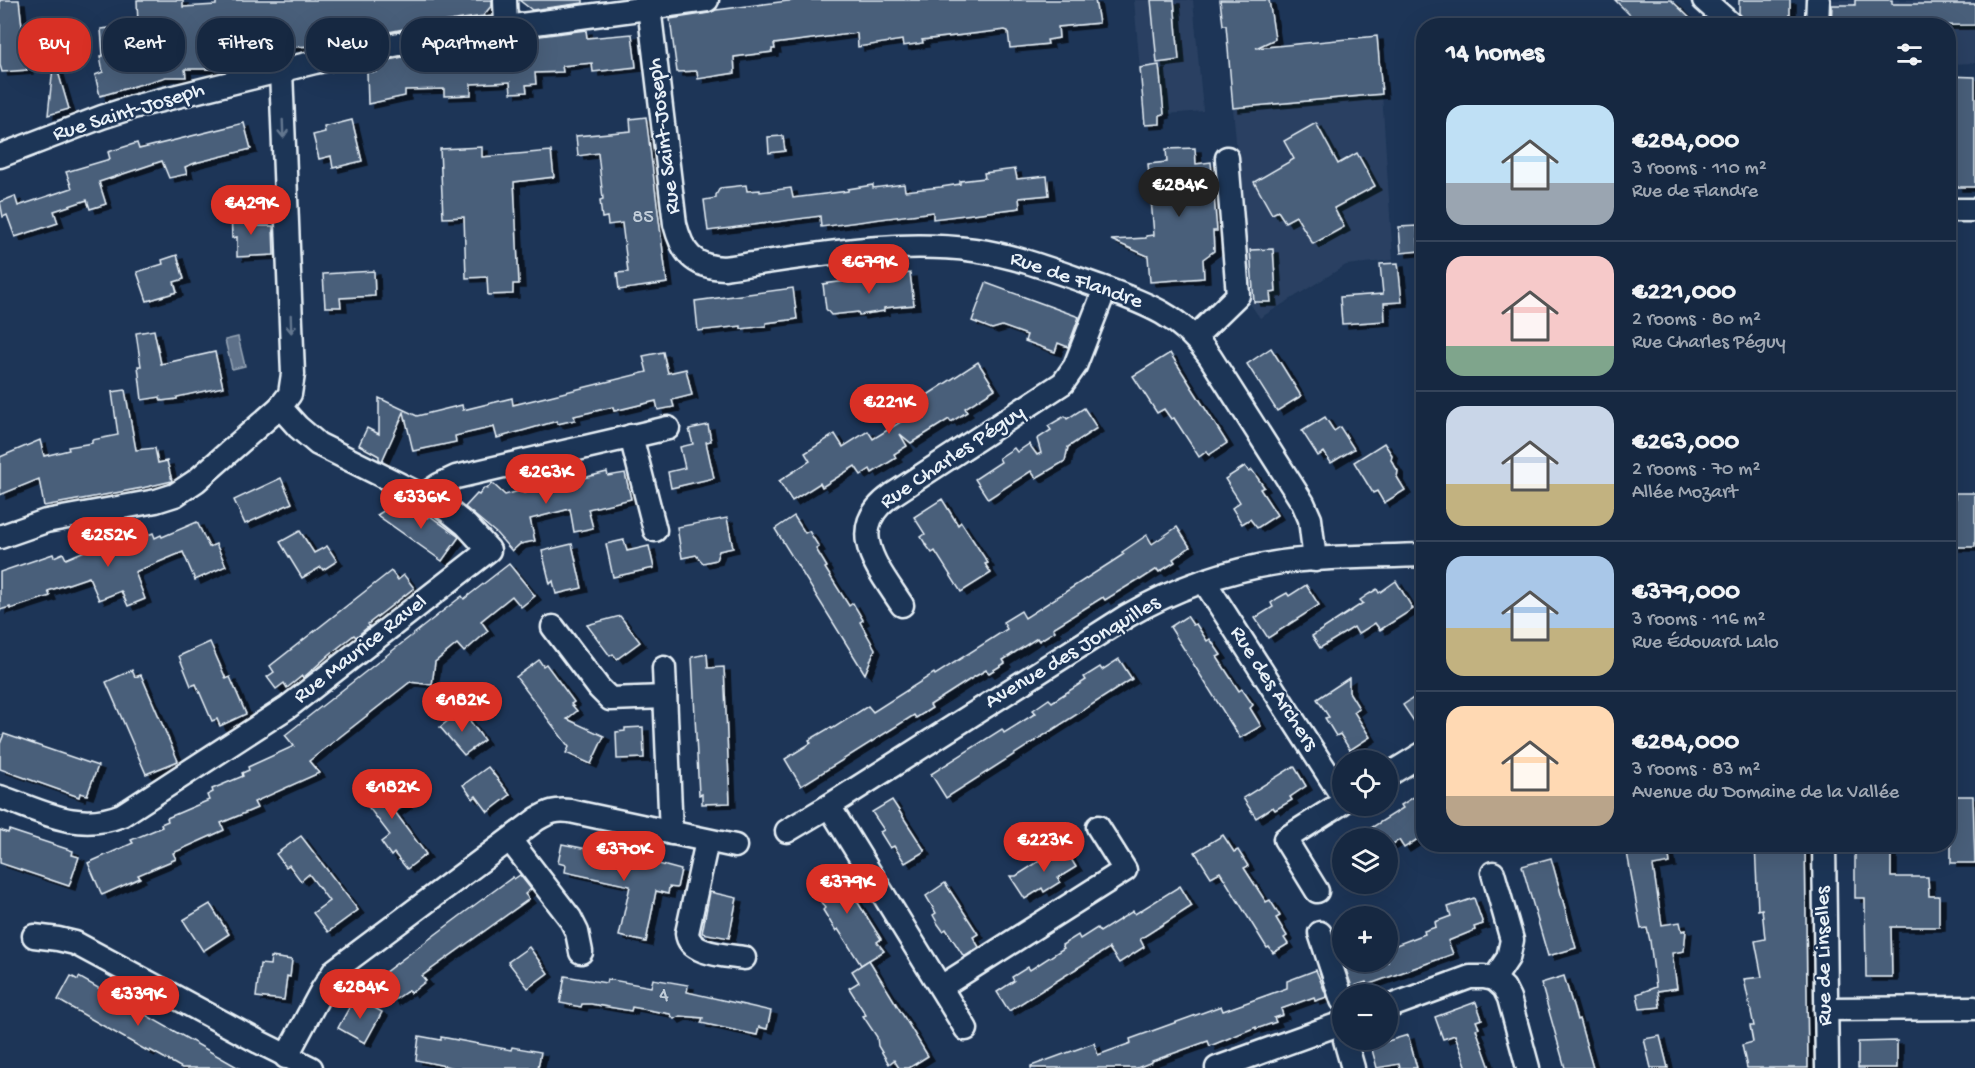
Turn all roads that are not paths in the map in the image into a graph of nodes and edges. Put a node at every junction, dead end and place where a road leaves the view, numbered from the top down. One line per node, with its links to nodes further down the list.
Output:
1 (505, 0): 6 (street)
2 (707, 0): 5 (street, Rue Saint-Joseph)
3 (1704, 0): 7 (street)
4 (1818, 0): 8 (street)
5 (649, 7): 9 (street, Rue Saint-Joseph); 18 (street, Rue Saint-Joseph)
6 (506, 18)
7 (1724, 18)
8 (1818, 18)
9 (537, 21)
10 (401, 42): 11 (street, Rue Saint-Joseph)
11 (294, 68)
12 (277, 72): 14 (street, Rue Saint-Joseph)
13 (281, 72): 21 (street, one-way to 21)
14 (1, 154)
15 (1227, 158): 20 (street)
16 (1956, 210): 17 (street)
17 (1975, 210)
18 (695, 260): 19 (street, Rue de Flandre)
19 (1105, 289): 20 (street, Rue de Flandre); 30 (street, Rue Charles Péguy)
20 (1195, 337): 28 (street, Rue de Flandre)
21 (280, 407): 24 (street, Rue Maurice Ravel); 26 (street)
22 (668, 428): 23 (street)
23 (631, 436): 24 (street); 25 (street)
24 (424, 495): 37 (street, Rue Maurice Ravel)
25 (655, 530)
26 (0, 537)
27 (1416, 555): 28 (street, Avenue des Jonquilles)
28 (1315, 560): 29 (street, Avenue des Jonquilles)
29 (1204, 581): 36 (street, Rue des Archers); 38 (street, Avenue des Jonquilles)
30 (902, 605)
31 (553, 627): 33 (street)
32 (664, 668): 33 (street)
33 (665, 697): 42 (street)
34 (1416, 758): 35 (street)
35 (1398, 769)
36 (1332, 780)
37 (0, 797)
38 (829, 806): 41 (street, Avenue des Jonquilles); 55 (street)
39 (1332, 809): 48 (street)
40 (1098, 827): 55 (street)
41 (787, 831)
42 (670, 832): 43 (street); 44 (street)
43 (510, 840): 51 (street); 62 (street)
44 (707, 841): 45 (street); 52 (street)
45 (735, 846)
46 (1824, 852): 58 (street, Rue de Linselles)
47 (1493, 873): 53 (street)
48 (1317, 891)
49 (1320, 933): 54 (street)
50 (34, 936): 62 (street)
51 (581, 952)
52 (744, 958)
53 (1494, 979): 56 (street); 66 (street)
54 (1337, 984)
55 (941, 987): 59 (street)
56 (1398, 1003)
57 (1975, 1008): 58 (street)
58 (1826, 1009): 67 (street, Rue de Linselles)
59 (966, 1029)
60 (1332, 1033): 64 (street)
61 (1348, 1050): 65 (street)
62 (286, 1057): 63 (street)
63 (310, 1068)
64 (1217, 1068)
65 (1353, 1068)
66 (1528, 1068)
67 (1827, 1068)

